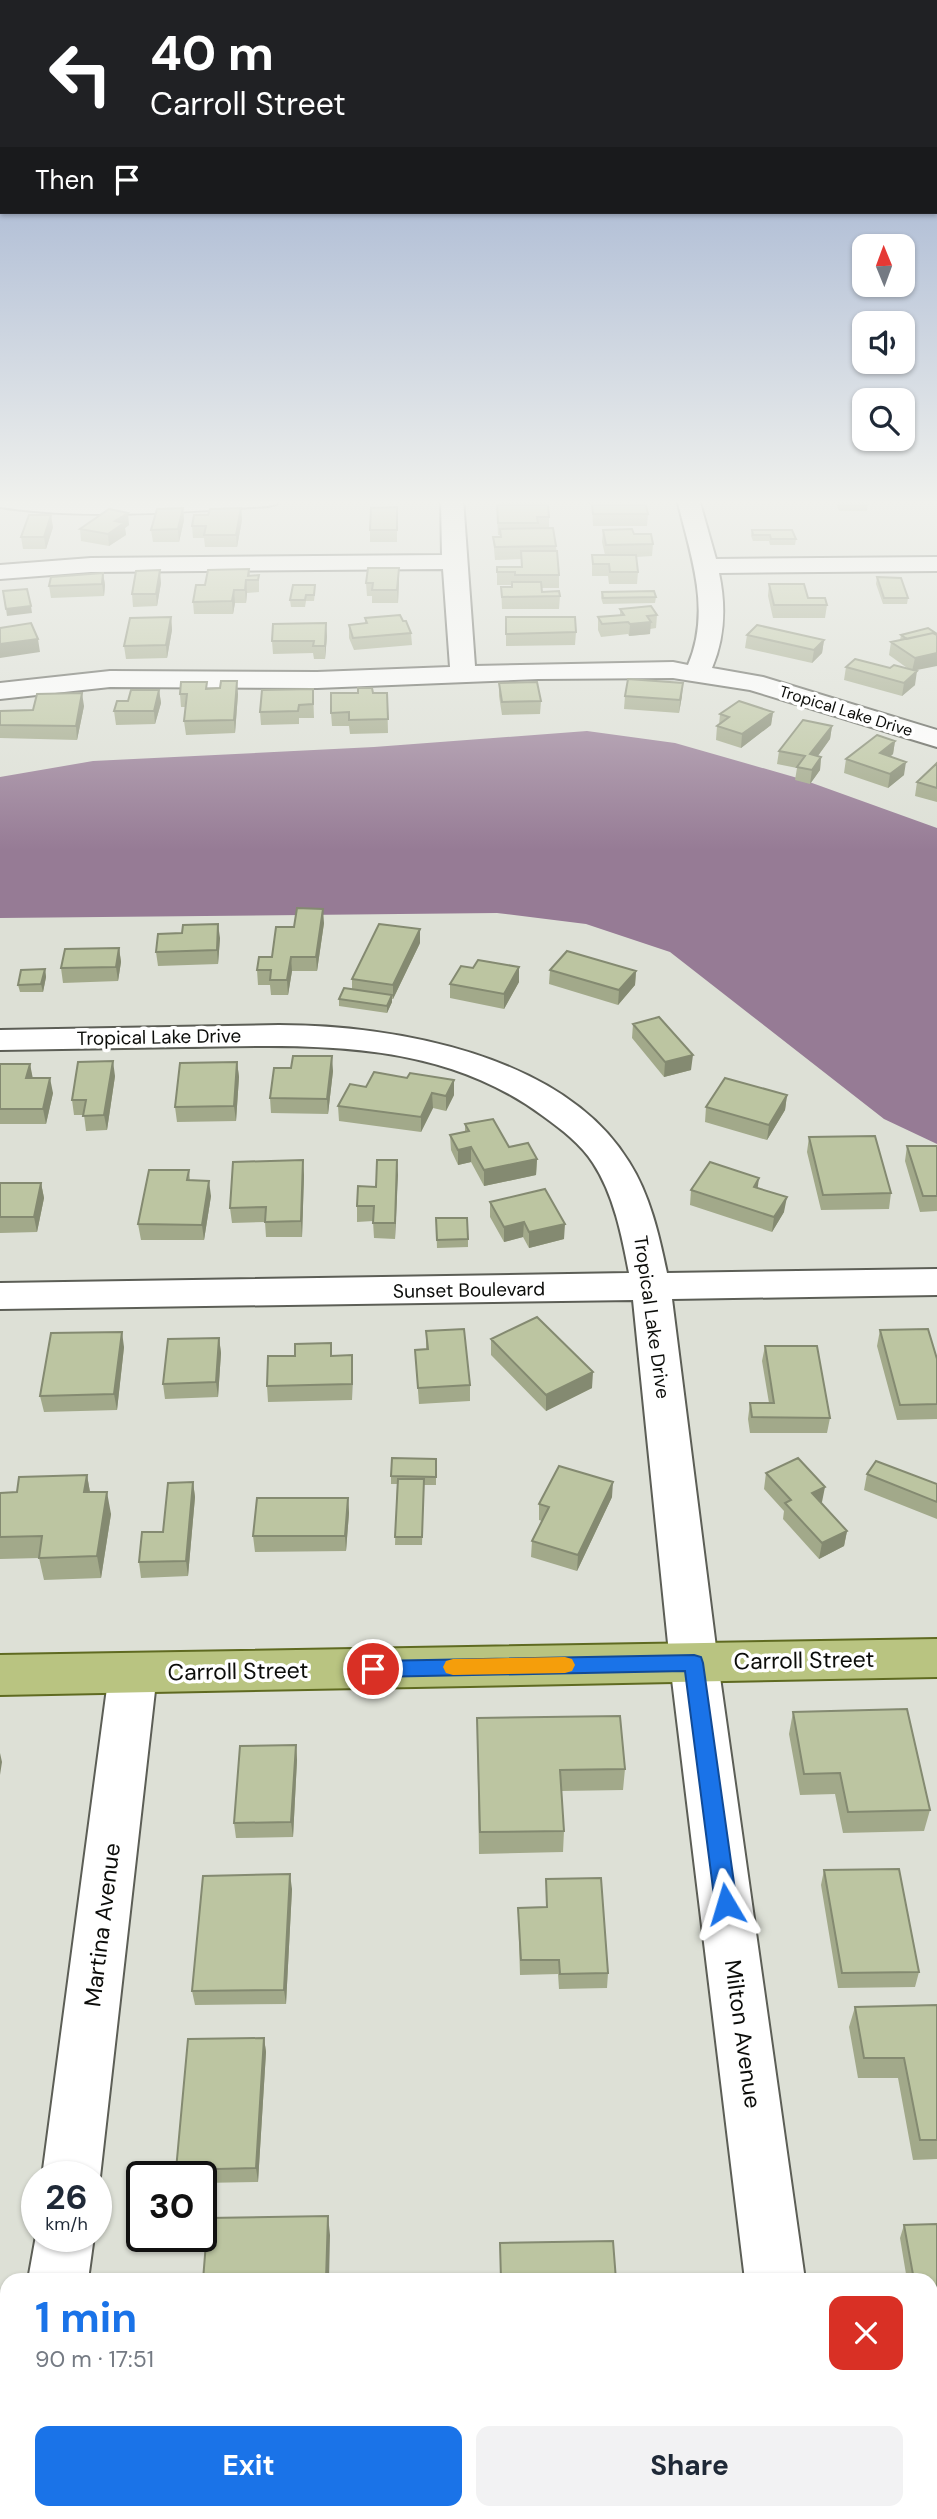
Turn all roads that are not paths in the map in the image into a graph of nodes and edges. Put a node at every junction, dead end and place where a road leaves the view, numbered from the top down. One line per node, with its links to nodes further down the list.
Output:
1 (458, 617): 3 (street)
2 (712, 617): 4 (street)
3 (463, 673): 4 (street, Tropical Lake Drive); 5 (street, Tropical Lake Drive)
4 (696, 673): 6 (street, Tropical Lake Drive)
5 (0, 691)
6 (937, 739)
7 (0, 1040): 9 (street, Tropical Lake Drive)
8 (937, 1282): 9 (street, Sunset Boulevard)
9 (651, 1288): 10 (street, Sunset Boulevard); 12 (street, Tropical Lake Drive)
10 (0, 1296)
11 (937, 1658): 12 (main road, Carroll Street)
12 (694, 1663): 13 (main road, Carroll Street); 18 (street, Milton Avenue)
13 (133, 1673): 14 (main road, Carroll Street); 15 (street, Martina Avenue)
14 (0, 1675)
15 (73, 2161)
16 (62, 2252): 17 (street)
17 (59, 2273)
18 (774, 2273)

